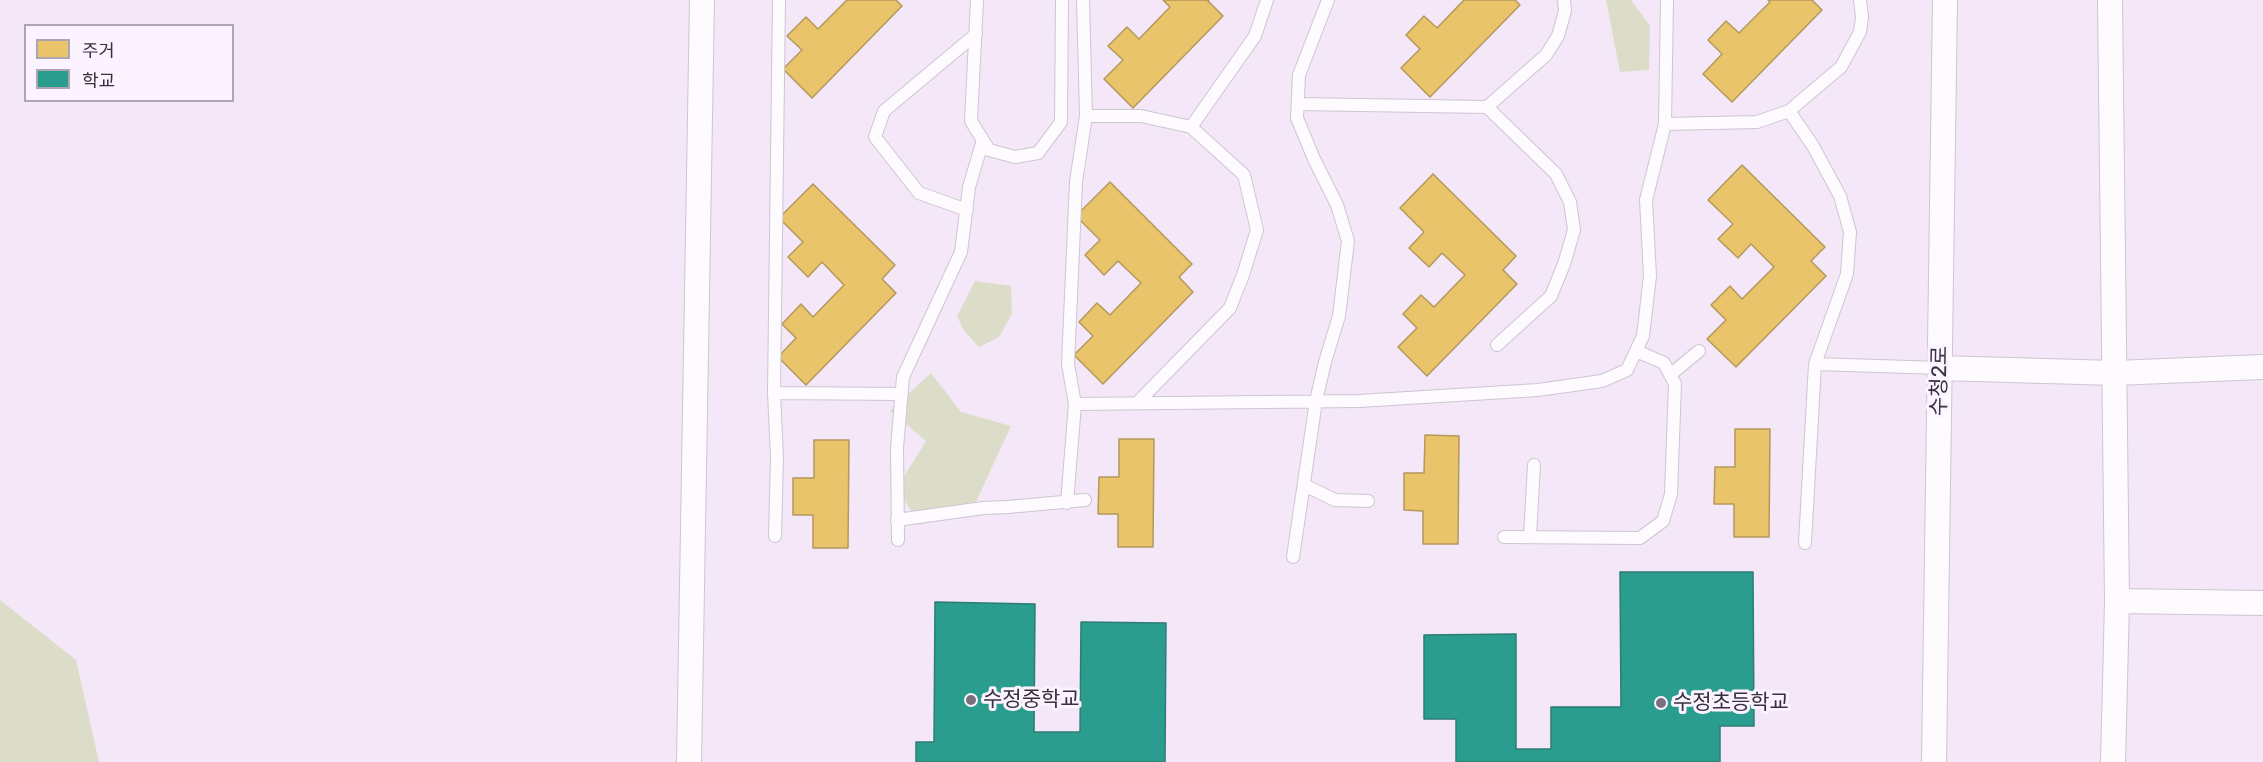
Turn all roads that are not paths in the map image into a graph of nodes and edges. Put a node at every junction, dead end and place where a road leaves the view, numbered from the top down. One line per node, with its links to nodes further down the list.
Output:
1 (702, 0): 49 (street)
2 (779, 0): 30 (lane)
3 (977, 0): 13 (lane)
4 (1062, 0): 20 (lane)
5 (1083, 0): 17 (lane)
6 (1267, 0): 19 (lane)
7 (1328, 0): 14 (lane)
8 (1564, 0): 15 (lane)
9 (1667, 0): 18 (lane)
10 (1860, 0): 16 (lane)
11 (1945, 0): 27 (street, 수청2로)
12 (2110, 0): 28 (street)
13 (976, 34): 20 (lane); 21 (lane)
14 (1298, 104): 15 (lane); 32 (lane)
15 (1487, 107): 22 (lane)
16 (1789, 111): 18 (lane); 25 (lane)
17 (1086, 116): 19 (lane); 34 (lane)
18 (1665, 124): 23 (lane)
19 (1191, 127): 33 (lane)
20 (983, 140): 21 (lane)
21 (967, 210): 31 (lane)
22 (1497, 345)
23 (1636, 351): 29 (lane); 32 (lane)
24 (1699, 351): 29 (lane)
25 (1815, 364): 27 (lane); 45 (lane)
26 (2263, 367): 28 (street)
27 (1940, 368): 28 (street); 50 (street, 수청2로)
28 (2115, 373): 47 (street)
29 (1670, 375): 43 (lane)
30 (774, 393): 31 (lane); 41 (lane)
31 (902, 394): 40 (lane)
32 (1316, 401): 33 (lane); 36 (lane)
33 (1138, 402): 34 (lane)
34 (1075, 404): 39 (lane)
35 (1534, 465): 43 (lane)
36 (1304, 485): 38 (lane); 46 (lane)
37 (1085, 500): 39 (lane)
38 (1368, 501)
39 (1067, 503): 40 (lane)
40 (897, 520): 44 (lane)
41 (775, 536)
42 (1504, 537): 43 (lane)
43 (1530, 537)
44 (898, 540)
45 (1805, 543)
46 (1293, 557)
47 (2117, 601): 48 (street); 51 (street)
48 (2263, 603)
49 (689, 762)
50 (1934, 762)
51 (2114, 762)

